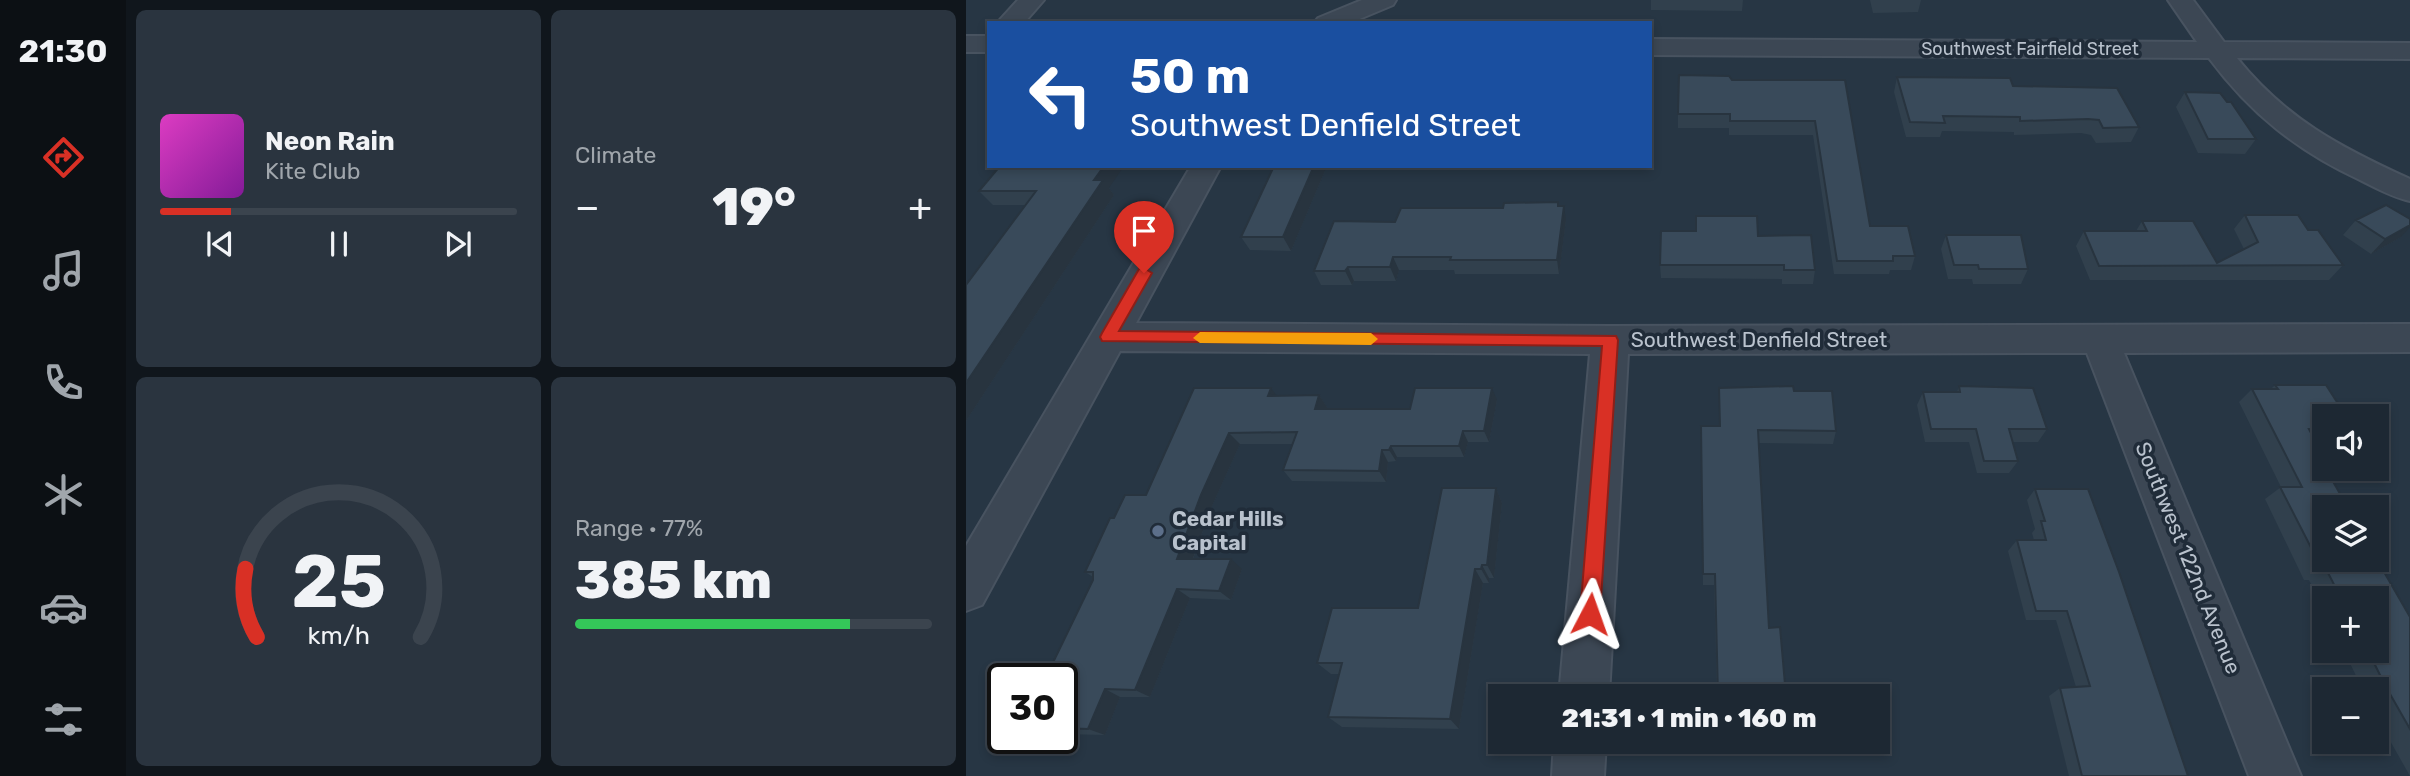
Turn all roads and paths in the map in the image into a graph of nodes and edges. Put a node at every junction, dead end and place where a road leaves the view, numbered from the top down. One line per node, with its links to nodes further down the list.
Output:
1 (1032, 0): 4 (street)
2 (2180, 0): 10 (street)
3 (1380, 2): 5 (street); 6 (street)
4 (1012, 21)
5 (1332, 21)
6 (1392, 21)
7 (966, 44): 8 (street)
8 (987, 44)
9 (1652, 47): 10 (street, Southwest Fairfield Street)
10 (2216, 50): 11 (street, Southwest Fairfield Street); 13 (street)
11 (2410, 51)
12 (1205, 168): 14 (street)
13 (2410, 191)
14 (1108, 337): 16 (street, Southwest Denfield Street); 18 (street)
15 (2410, 338): 17 (street, Southwest Denfield Street)
16 (1610, 340): 17 (street, Southwest Denfield Street); 19 (street)
17 (2100, 340): 22 (street, Southwest 122nd Avenue)
18 (966, 589)
19 (1585, 684)
20 (1579, 754): 21 (street)
21 (1578, 776)
22 (2275, 776)

